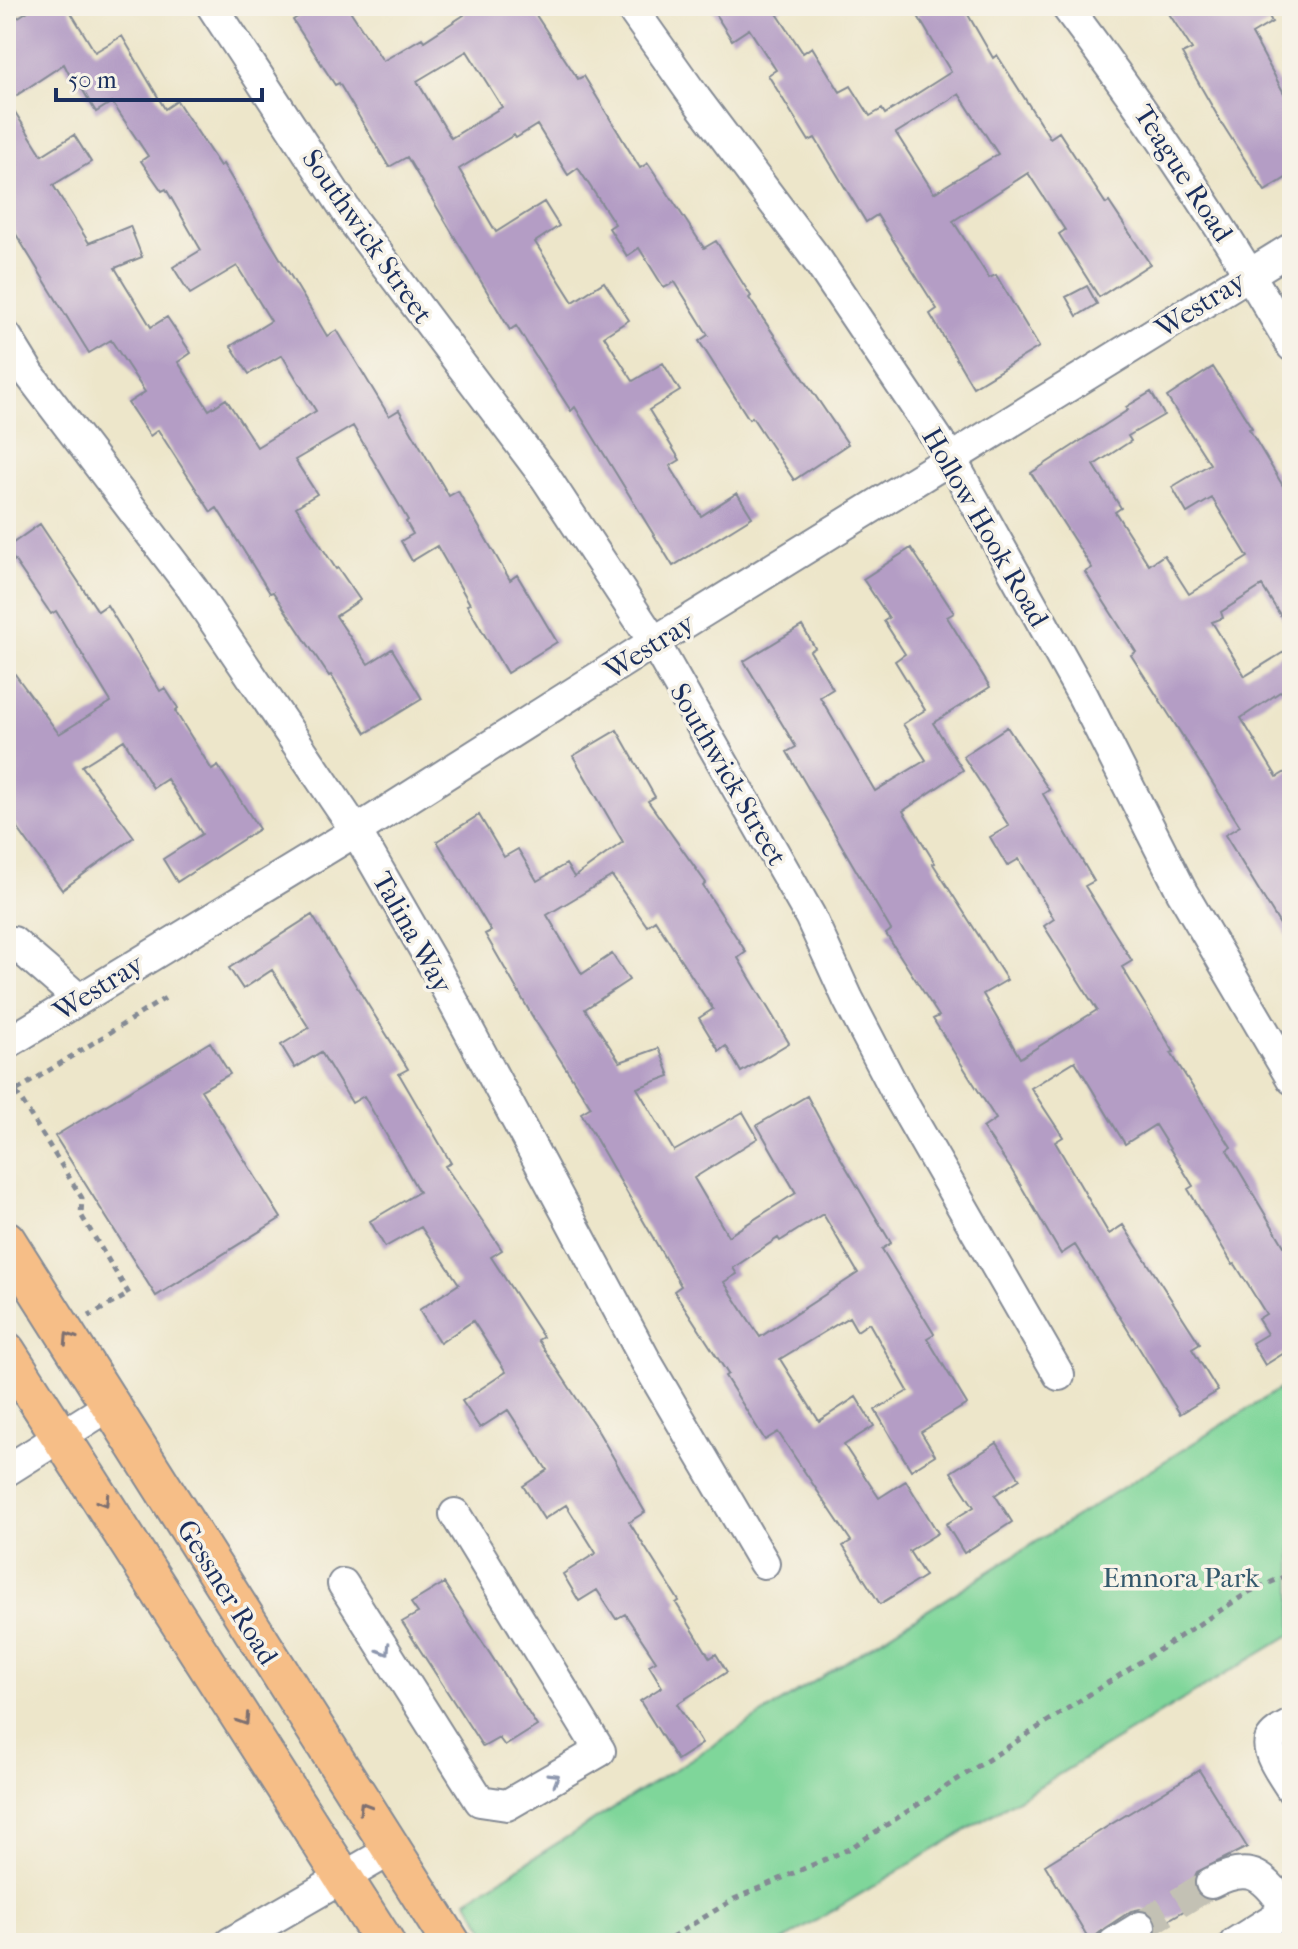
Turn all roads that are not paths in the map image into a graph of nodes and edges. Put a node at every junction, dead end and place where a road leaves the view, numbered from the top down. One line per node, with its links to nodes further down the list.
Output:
1 (212, 6): 9 (street, Southwick Street)
2 (630, 6): 8 (street, Hollow Hook Road)
3 (1066, 6): 5 (street, Teague Road)
4 (1292, 248): 5 (street, Westray)
5 (1250, 273): 7 (street, Teague Road); 8 (street, Westray)
6 (6, 336): 10 (street, Talina Way)
7 (1292, 346)
8 (951, 459): 9 (street, Westray); 14 (street, Hollow Hook Road)
9 (654, 642): 10 (street, Westray); 17 (street, Southwick Street)
10 (356, 831): 12 (street, Westray); 22 (street, Talina Way)
11 (8, 940): 12 (street)
12 (79, 999): 13 (street, Westray)
13 (6, 1044)
14 (1292, 1079)
15 (6, 1240): 18 (main road, Gessner Road, one-way to 15)
16 (6, 1351): 19 (main road, Gessner Road)
17 (1059, 1375)
18 (112, 1404): 19 (street); 26 (main road, Gessner Road, one-way to 18)
19 (62, 1435): 20 (street); 27 (main road, Gessner Road, one-way to 27)
20 (6, 1471)
21 (455, 1514): 23 (street, one-way to 21)
22 (764, 1563)
23 (343, 1584)
24 (1292, 1724): 25 (street)
25 (1292, 1790)
26 (391, 1850): 27 (street); 33 (main road, Gessner Road)
27 (344, 1877): 31 (street); 32 (main road, Gessner Road)
28 (1211, 1883): 29 (street)
29 (1290, 1909): 35 (street)
30 (1140, 1927): 34 (street)
31 (230, 1943)
32 (385, 1943)
33 (451, 1943)
34 (1114, 1943)
35 (1235, 1943)

